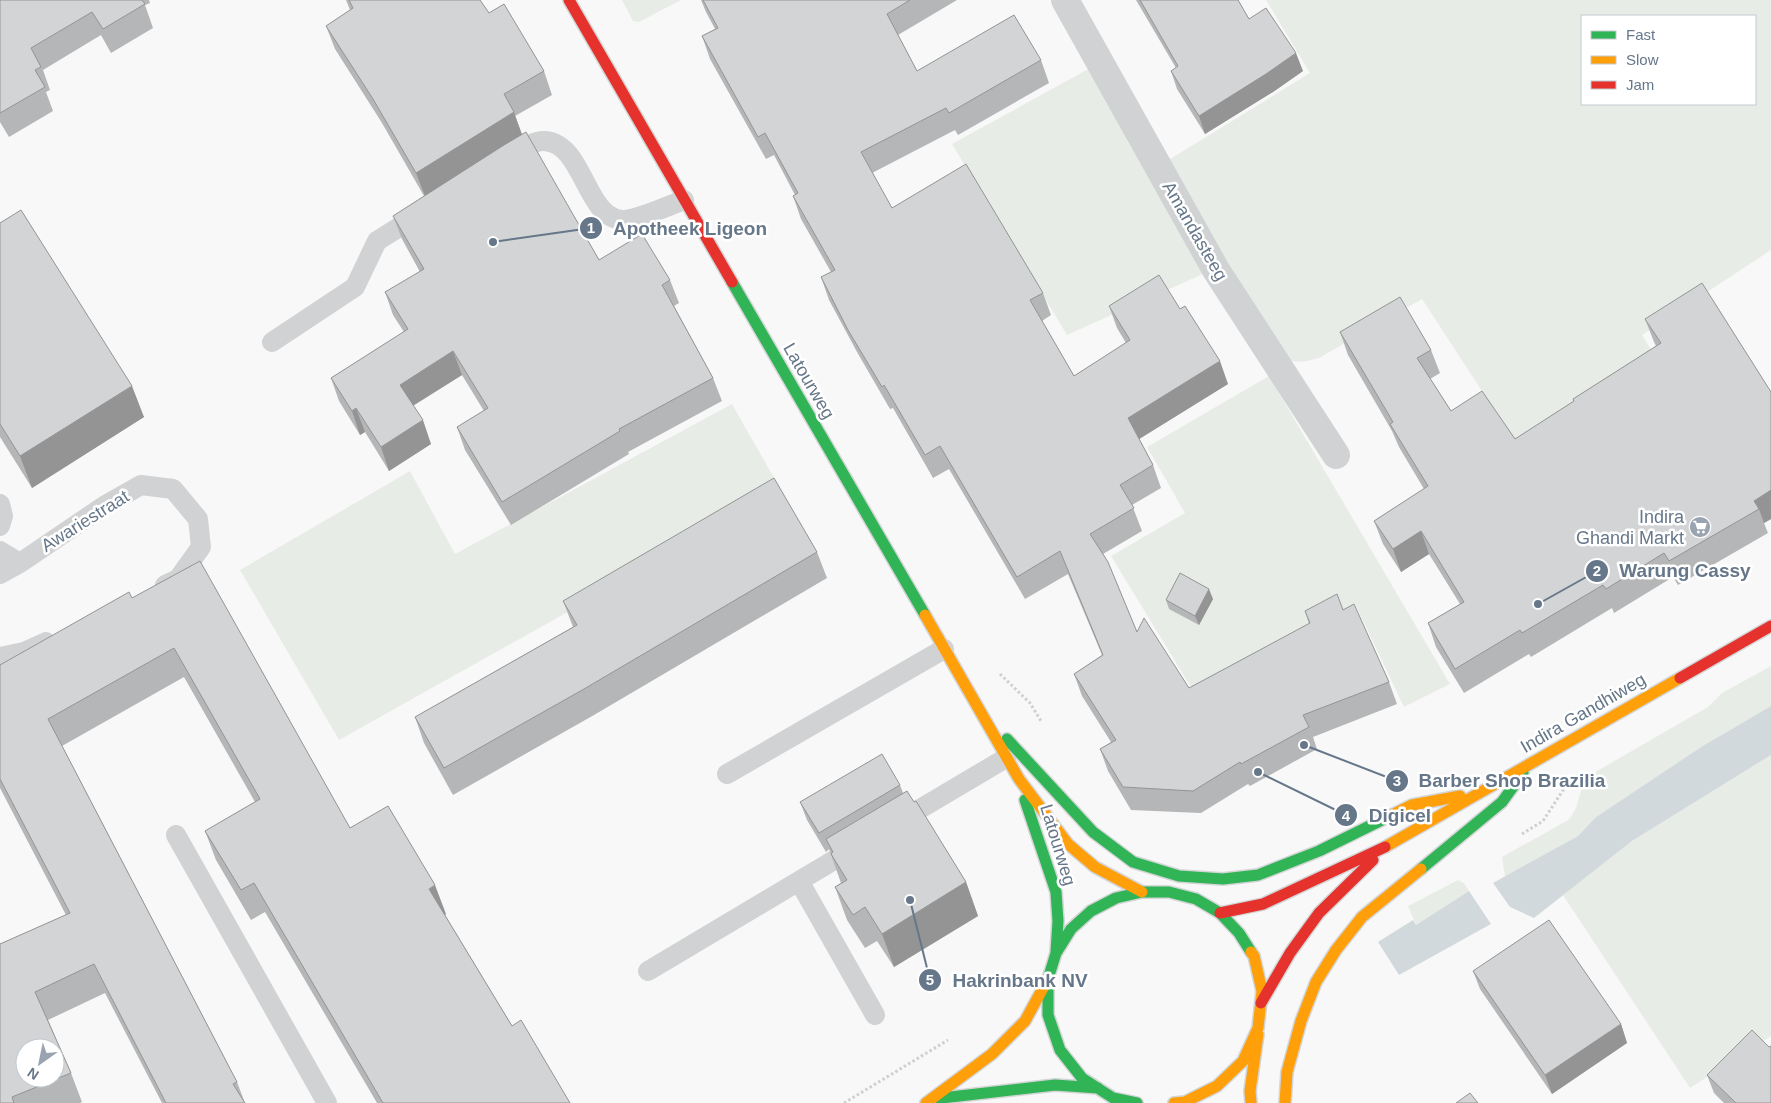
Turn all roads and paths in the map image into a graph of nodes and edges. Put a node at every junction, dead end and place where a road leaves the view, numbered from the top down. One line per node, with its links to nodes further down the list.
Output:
1 (569, 0): 4 (main road, Latourweg)
2 (1065, 0): 7 (street, Amandasteeg)
3 (490, 168): 4 (lane)
4 (684, 200): 16 (main road, Latourweg)
5 (434, 205): 6 (lane)
6 (272, 342)
7 (1336, 455)
8 (0, 504): 9 (lane)
9 (0, 526)
10 (0, 551): 11 (lane)
11 (20, 563): 12 (lane, Awariestraat); 13 (lane, Awariestraat)
12 (0, 574)
13 (150, 592)
14 (1771, 626): 20 (main road, Indira Gandhiweg)
15 (60, 635): 17 (lane)
16 (944, 649): 18 (main road, Latourweg); 21 (lane)
17 (0, 656)
18 (977, 707): 19 (main road, Latourweg); 23 (main road)
19 (1006, 758): 22 (main road, Latourweg); 26 (lane)
20 (1530, 763): 23 (main road, Indira Gandhiweg); 42 (main road)
21 (727, 774)
22 (1019, 779): 27 (main road, Latourweg); 29 (main road, Latourweg)
23 (1481, 792): 25 (main road, Indira Gandhiweg)
24 (176, 835): 38 (lane)
25 (1386, 846): 28 (main road, Indira Gandhiweg); 32 (main road, Indira Gandhiweg)
26 (799, 881): 30 (lane); 33 (lane)
27 (1142, 892): 28 (main road); 29 (main road)
28 (1220, 913): 32 (main road)
29 (1056, 953): 31 (main road)
30 (648, 970)
31 (1048, 979): 35 (main road); 37 (main road)
32 (1261, 1003): 34 (main road)
33 (875, 1014)
34 (1258, 1028): 40 (main road); 41 (main road)
35 (1098, 1088): 36 (main road); 37 (main road)
36 (1117, 1100): 39 (main road)
37 (930, 1101)
38 (327, 1103)
39 (1137, 1103)
40 (1174, 1103)
41 (1251, 1103)
42 (1285, 1103)

